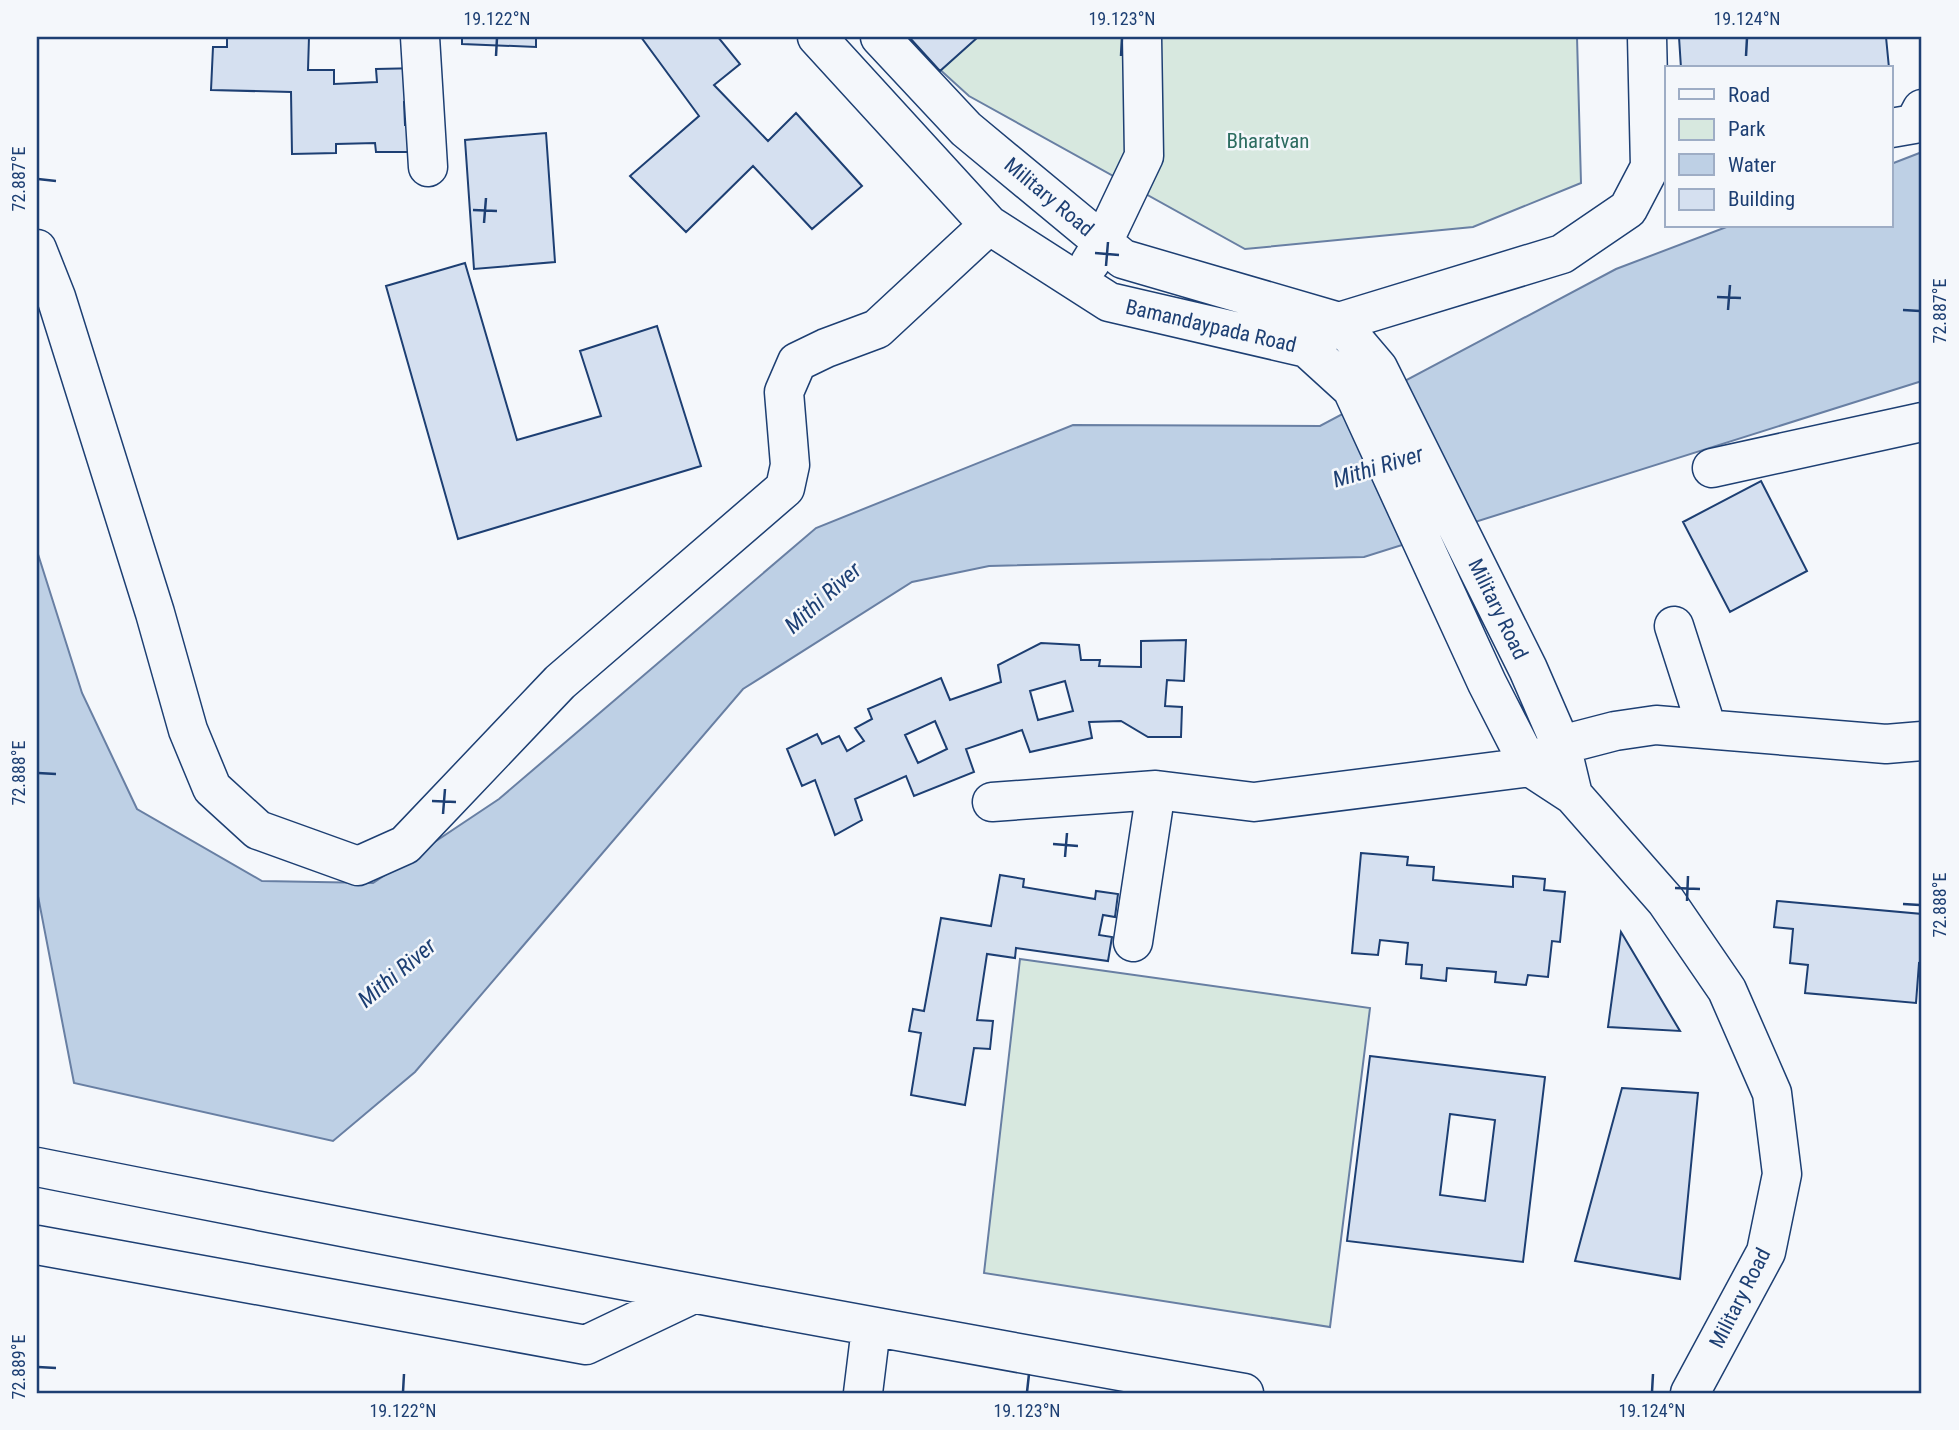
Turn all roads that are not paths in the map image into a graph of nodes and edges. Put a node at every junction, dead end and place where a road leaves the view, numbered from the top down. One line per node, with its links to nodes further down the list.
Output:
1 (420, 37): 9 (street)
2 (817, 37): 10 (street, Bamandaypada Road)
3 (880, 37): 11 (street, Military Road)
4 (1142, 37): 11 (street)
5 (1647, 37): 8 (street)
6 (1922, 109): 7 (street)
7 (1892, 128)
8 (1659, 166): 14 (street)
9 (428, 167)
10 (989, 225): 12 (street); 13 (street, Bamandaypada Road)
11 (1103, 242): 13 (street); 14 (street, Military Road)
12 (37, 248)
13 (1077, 282): 15 (street, Bamandaypada Road)
14 (1339, 322): 15 (street); 16 (street, Military Road)
15 (1307, 348): 16 (street, Bamandaypada Road)
16 (1365, 379): 22 (street, Military Road); 23 (street, Bamandaypada Road)
17 (1922, 422): 18 (street)
18 (1712, 468)
19 (1674, 626): 20 (street)
20 (1707, 729): 21 (street); 22 (street)
21 (1922, 741)
22 (1561, 745): 23 (street); 25 (street, Military Road)
23 (1530, 767): 24 (street); 25 (street, Bamandaypada Road)
24 (1156, 789): 26 (street); 27 (street)
25 (1573, 795): 34 (street, Military Road)
26 (992, 802)
27 (1133, 942)
28 (37, 1167): 30 (street)
29 (37, 1245): 30 (street)
30 (692, 1294): 31 (street)
31 (871, 1328): 32 (street); 33 (street)
32 (863, 1393)
33 (1244, 1393)
34 (1690, 1393)

